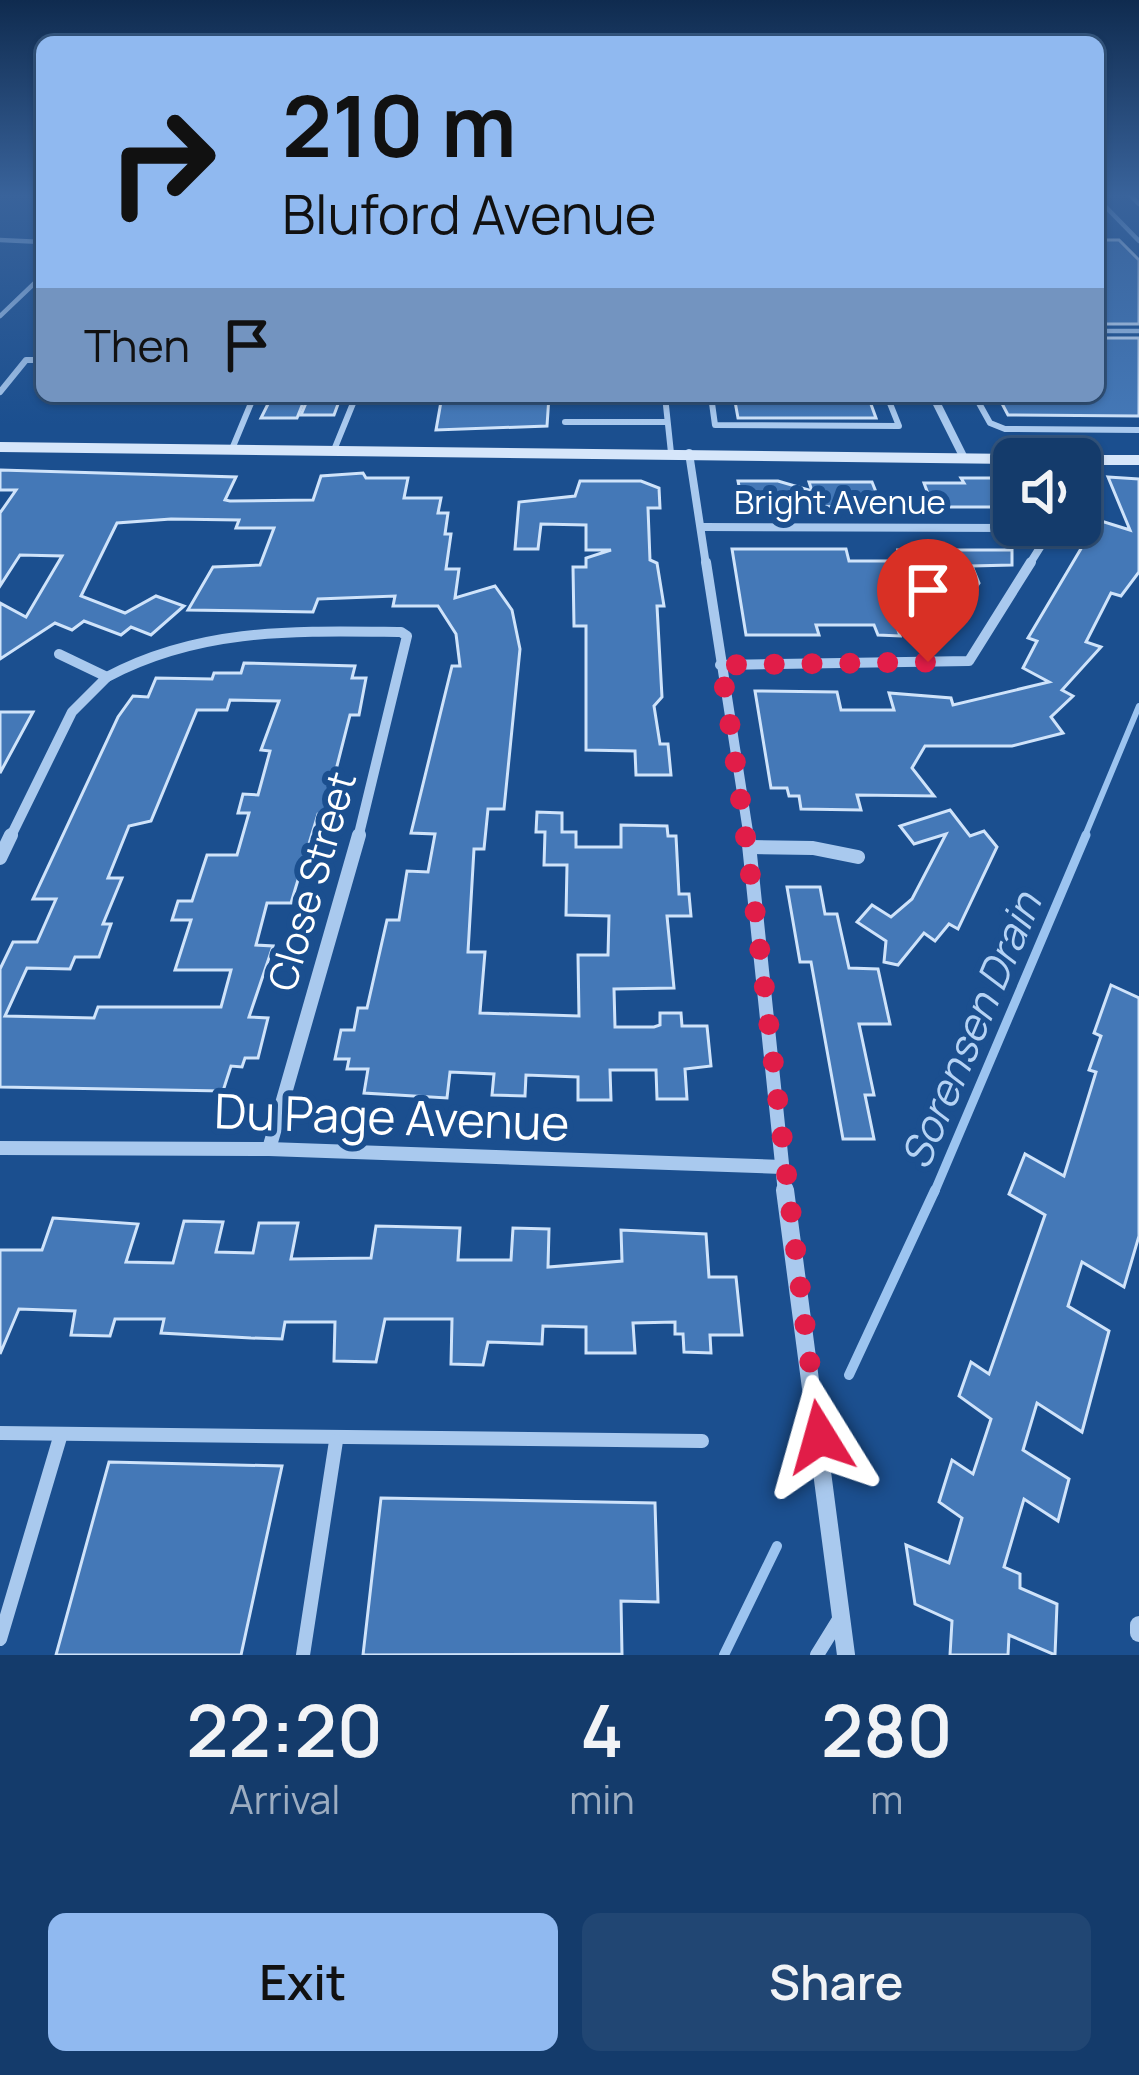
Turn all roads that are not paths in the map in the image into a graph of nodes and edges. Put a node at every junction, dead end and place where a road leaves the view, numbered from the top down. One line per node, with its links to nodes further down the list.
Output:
1 (36, 283): 2 (lane)
2 (0, 316)
3 (1104, 331): 4 (lane)
4 (1139, 331)
5 (36, 360): 6 (lane)
6 (0, 392)
7 (252, 402): 18 (lane)
8 (354, 402): 19 (lane)
9 (665, 402): 15 (lane)
10 (712, 402): 11 (lane)
11 (889, 402)
12 (937, 402): 21 (street)
13 (978, 402): 16 (lane)
14 (566, 422): 15 (lane)
15 (668, 422): 20 (lane)
16 (1139, 430)
17 (0, 447): 18 (main road)
18 (232, 449): 19 (main road)
19 (334, 450): 20 (main road)
20 (680, 453): 21 (main road); 25 (street)
21 (964, 458): 22 (main road)
22 (993, 458)
23 (1101, 460): 24 (main road)
24 (1139, 460)
25 (703, 527): 26 (street, Bright Avenue); 29 (street)
26 (993, 529)
27 (1041, 546): 29 (street)
28 (59, 654): 30 (street)
29 (721, 665): 31 (street)
30 (106, 677): 33 (street); 35 (street, Close Street)
31 (749, 847): 32 (street); 36 (street)
32 (858, 857)
33 (0, 858)
34 (0, 1148): 35 (street, Du Page Avenue)
35 (269, 1149): 36 (street, Du Page Avenue)
36 (782, 1167): 41 (street)
37 (0, 1432): 38 (lane)
38 (62, 1434): 39 (lane); 42 (lane)
39 (336, 1441): 40 (lane); 43 (lane)
40 (702, 1441)
41 (841, 1616): 44 (lane); 45 (street)
42 (0, 1639)
43 (303, 1655)
44 (817, 1655)
45 (847, 1655)

